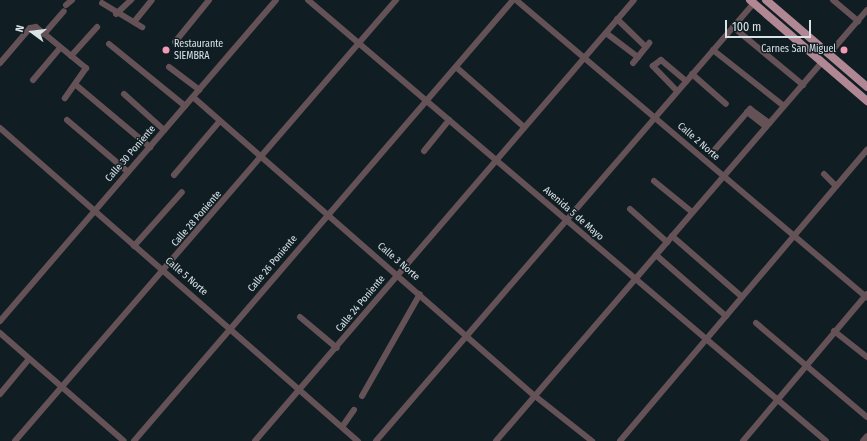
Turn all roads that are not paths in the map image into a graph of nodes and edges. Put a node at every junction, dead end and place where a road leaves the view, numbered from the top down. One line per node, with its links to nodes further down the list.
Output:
1 (72, 0): 23 (street)
2 (131, 0): 15 (street)
3 (152, 0): 18 (street)
4 (209, 0): 24 (street)
5 (276, 0): 42 (street, Calle 30 Poniente)
6 (308, 0): 26 (street, Avenida 5 de Mayo)
7 (514, 0): 31 (street, Calle 2 Norte); 35 (street, Calle 26 Poniente)
8 (634, 0): 16 (street, Calle 24 Poniente)
9 (766, 0): 29 (main road)
10 (833, 0): 17 (street)
11 (392, 1): 26 (street, Calle 28 Poniente)
12 (752, 2): 19 (street); 32 (main road)
13 (102, 3): 15 (street)
14 (867, 10): 17 (street)
15 (116, 14): 18 (street)
16 (617, 19): 22 (street, Calle 24 Poniente); 22 (street)
17 (858, 21): 29 (street)
18 (134, 22): 21 (street)
19 (733, 27): 28 (street); 40 (street)
20 (97, 28): 30 (street)
21 (142, 28)
22 (606, 32): 31 (street, Calle 24 Poniente)
23 (44, 34): 27 (street); 33 (street)
24 (175, 42)
25 (109, 44): 50 (street)
26 (361, 44): 47 (street, Avenida 5 de Mayo); 64 (street, Calle 28 Poniente)
27 (60, 48): 30 (street); 37 (street)
28 (713, 50): 36 (street); 51 (street)
29 (829, 54): 41 (main road)
30 (71, 56): 39 (street)
31 (584, 58): 52 (street, Calle 2 Norte); 57 (street, Calle 24 Poniente)
32 (821, 63): 40 (street); 48 (main road)
33 (0, 64)
34 (169, 67): 42 (street)
35 (456, 67): 47 (street, Calle 26 Poniente); 57 (street)
36 (692, 74): 38 (street); 49 (street)
37 (33, 80)
38 (686, 81): 43 (street); 43 (street)
39 (76, 85): 46 (street); 60 (street)
40 (803, 85): 51 (street)
41 (867, 87)
42 (199, 90): 45 (street, Calle 30 Poniente)
43 (677, 91): 52 (street)
44 (124, 94): 59 (street)
45 (192, 97): 50 (street, Calle 30 Poniente); 55 (street, Calle 3 Norte)
46 (65, 98)
47 (427, 101): 54 (street, Avenida 5 de Mayo); 76 (street, Calle 26 Poniente)
48 (867, 101)
49 (726, 104)
50 (185, 106): 59 (street, Calle 30 Poniente)
51 (784, 106): 56 (street)
52 (654, 117): 69 (street, Calle 2 Norte); 77 (street)
53 (67, 120): 66 (street)
54 (449, 120): 62 (street); 65 (street, Avenida 5 de Mayo)
55 (219, 122): 64 (street, Calle 3 Norte); 68 (street)
56 (767, 125): 63 (street); 69 (street)
57 (524, 127): 65 (street, Calle 24 Poniente)
58 (0, 128): 74 (street, Calle 5 Norte)
59 (164, 130): 60 (street, Calle 30 Poniente)
60 (150, 147): 66 (street, Calle 30 Poniente)
61 (867, 150): 71 (street)
62 (424, 151)
63 (711, 154)
64 (262, 158): 76 (street, Calle 3 Norte); 83 (street, Calle 28 Poniente)
65 (495, 160): 77 (street, Avenida 5 de Mayo); 84 (street, Calle 24 Poniente)
66 (128, 172): 74 (street, Calle 30 Poniente)
67 (824, 174): 71 (street)
68 (174, 175)
69 (723, 176): 75 (street); 78 (street, Calle 2 Norte)
70 (654, 181): 75 (street)
71 (836, 186): 78 (street)
72 (182, 192): 81 (street)
73 (630, 209): 80 (street)
74 (95, 210): 81 (street, Calle 5 Norte); 91 (street, Calle 30 Poniente)
75 (692, 212): 79 (street)
76 (328, 215): 84 (street, Calle 3 Norte); 93 (street, Calle 26 Poniente)
77 (565, 222): 85 (street, Avenida 5 de Mayo); 96 (street)
78 (793, 235): 87 (street); 88 (street, Calle 2 Norte)
79 (672, 236): 80 (street); 87 (street)
80 (666, 242): 82 (street)
81 (134, 246): 83 (street, Calle 5 Norte)
82 (656, 254): 85 (street); 89 (street)
83 (164, 272): 93 (street, Calle 5 Norte); 102 (street, Calle 28 Poniente)
84 (398, 276): 86 (street, Calle 3 Norte); 98 (street, Calle 24 Poniente)
85 (634, 280): 97 (street, Avenida 5 de Mayo); 106 (street)
86 (420, 294): 96 (street, Calle 3 Norte); 105 (street)
87 (741, 296): 89 (street)
88 (866, 296): 94 (street)
89 (726, 316): 97 (street)
90 (300, 317): 98 (street)
91 (0, 321)
92 (756, 324): 101 (street)
93 (230, 329): 103 (street, Calle 5 Norte); 114 (street, Calle 26 Poniente)
94 (834, 331): 99 (street); 101 (street)
95 (0, 333): 100 (street)
96 (468, 337): 106 (street, Calle 3 Norte); 117 (street)
97 (708, 339): 107 (street, Avenida 5 de Mayo); 120 (street)
98 (336, 348): 103 (street, Calle 24 Poniente)
99 (867, 357)
100 (29, 358): 102 (street); 104 (street)
101 (804, 365): 107 (street); 109 (street)
102 (62, 386): 112 (street, Calle 28 Poniente); 113 (street)
103 (300, 390): 110 (street, Calle 5 Norte); 115 (street, Calle 24 Poniente)
104 (0, 394)
105 (362, 396)
106 (535, 396): 118 (street); 119 (street, Calle 3 Norte)
107 (779, 400): 121 (street); 122 (street, Avenida 5 de Mayo)
108 (354, 410): 110 (street)
109 (867, 417)
110 (342, 427): 116 (street, Calle 5 Norte)
111 (867, 436): 123 (street)
112 (15, 441)
113 (124, 441)
114 (134, 441)
115 (256, 441)
116 (358, 441)
117 (376, 441)
118 (496, 441)
119 (592, 441)
120 (620, 441)
121 (743, 441)
122 (826, 441)
123 (863, 441)

